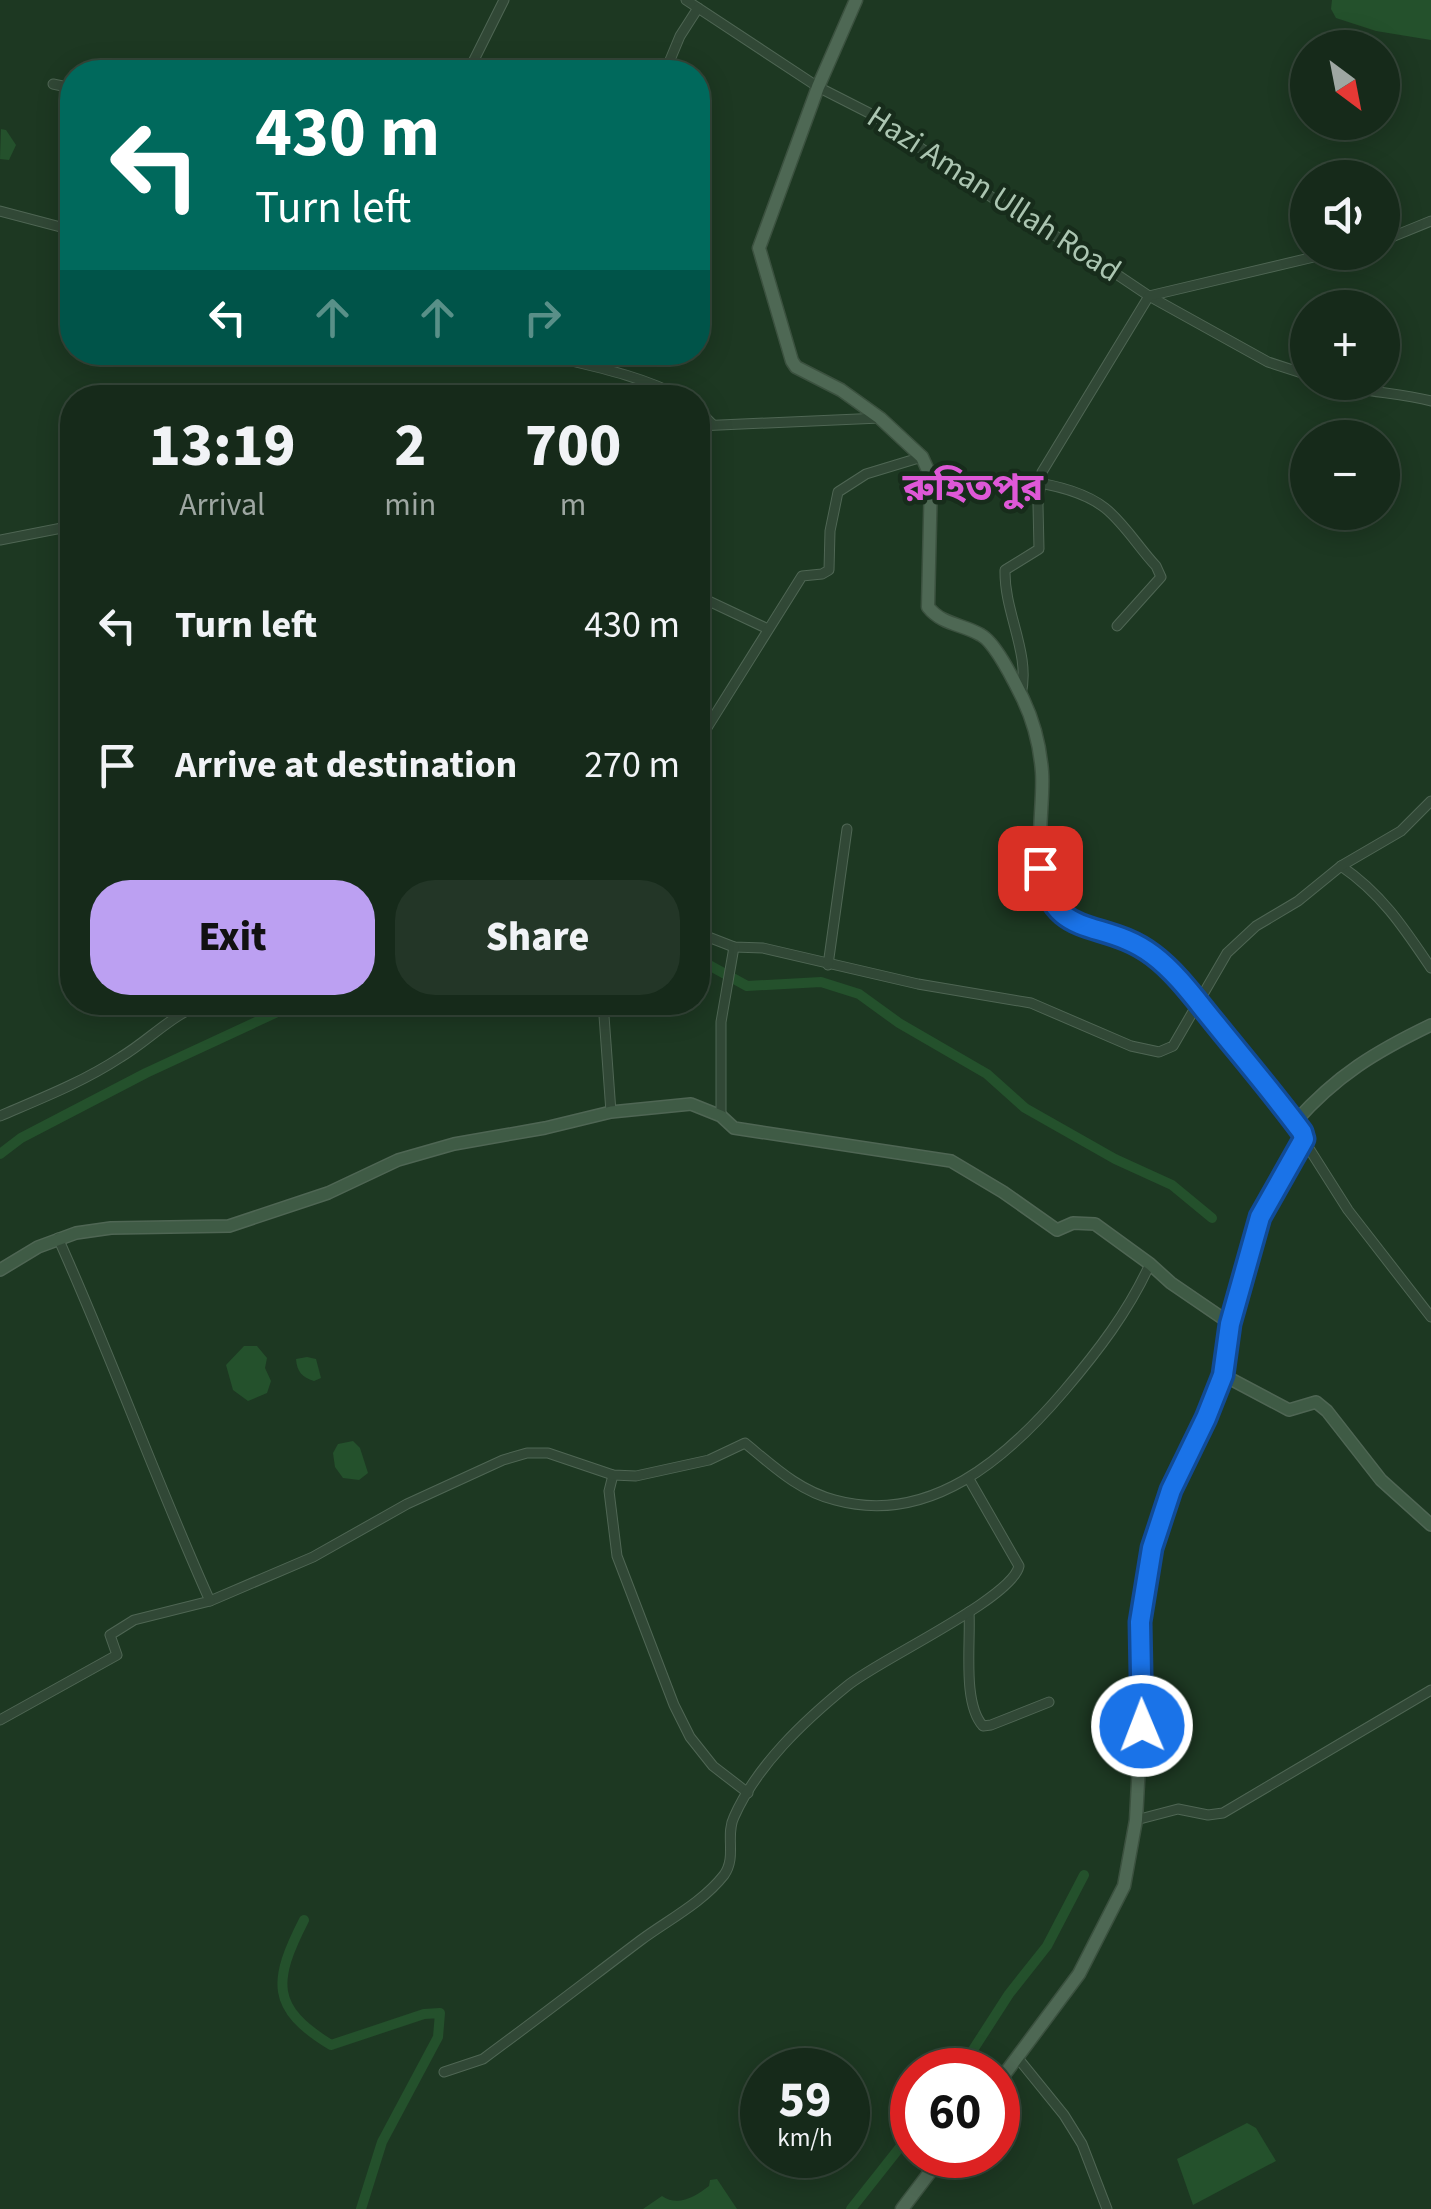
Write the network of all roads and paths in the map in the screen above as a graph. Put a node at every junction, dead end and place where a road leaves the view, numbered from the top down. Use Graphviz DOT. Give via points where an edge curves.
graph roads {
  1 [pos="504,0"];
  2 [pos="686,0"];
  3 [pos="856,0"];
  4 [pos="698,8"];
  5 [pos="474,60"];
  6 [pos="670,60"];
  7 [pos="53,84"];
  8 [pos="60,85"];
  9 [pos="818,87"];
  10 [pos="0,211"];
  11 [pos="1431,221"];
  12 [pos="60,227"];
  13 [pos="1400,233"];
  14 [pos="1290,261"];
  15 [pos="1148,296"];
  16 [pos="593,365"];
  17 [pos="1290,369"];
  18 [pos="659,385"];
  19 [pos="1400,395"];
  20 [pos="1431,401"];
  21 [pos="880,418"];
  22 [pos="712,424"];
  23 [pos="922,457"];
  24 [pos="930,477"];
  25 [pos="1040,485"];
  26 [pos="60,528"];
  27 [pos="0,540"];
  28 [pos="710,602"];
  29 [pos="1117,626"];
  30 [pos="768,629"];
  31 [pos="1021,695"];
  32 [pos="710,723"];
  33 [pos="1431,801"];
  34 [pos="847,830"];
  35 [pos="1341,866"];
  36 [pos="710,938"];
  37 [pos="734,946"];
  38 [pos="828,965"];
  39 [pos="1431,968"];
  40 [pos="1199,1004"];
  41 [pos="179,1015"];
  42 [pos="604,1015"];
  43 [pos="1431,1025"];
  44 [pos="611,1112"];
  45 [pos="0,1116"];
  46 [pos="721,1116"];
  47 [pos="1295,1122"];
  48 [pos="1304,1139"];
  49 [pos="58,1238"];
  50 [pos="1150,1264"];
  51 [pos="0,1270"];
  52 [pos="1431,1317"];
  53 [pos="1230,1324"];
  54 [pos="1223,1375"];
  55 [pos="613,1475"];
  56 [pos="969,1479"];
  57 [pos="1431,1525"];
  58 [pos="210,1601"];
  59 [pos="969,1612"];
  60 [pos="1431,1690"];
  61 [pos="1049,1702"];
  62 [pos="0,1720"];
  63 [pos="748,1793"];
  64 [pos="1136,1820"];
  65 [pos="1020,2052"];
  66 [pos="1020,2060"];
  67 [pos="444,2072"];
  68 [pos="925,2178"];
  69 [pos="902,2209"];
  70 [pos="1107,2209"];
  1 -- 5 [label="street"];
  2 -- 4 [label="street, Hazi Aman Ullah Road"];
  3 -- 9 [label="main road"];
  4 -- 6 [label="street"];
  4 -- 9 [label="street, Hazi Aman Ullah Road"];
  7 -- 8 [label="street"];
  9 -- 15 [label="street, Hazi Aman Ullah Road" via="873,115"];
  9 -- 21 [label="main road" via="760,258 796,367"];
  10 -- 12 [label="street"];
  11 -- 13 [label="street"];
  14 -- 15 [label="street"];
  15 -- 17 [label="street, Hazi Aman Ullah Road"];
  15 -- 25 [label="street"];
  16 -- 18 [label="street"];
  19 -- 20 [label="street"];
  21 -- 22 [label="street"];
  21 -- 23 [label="main road"];
  23 -- 24 [label="main road"];
  23 -- 30 [label="street" via="842,487 830,531 829,570 802,576"];
  24 -- 25 [label="street"];
  24 -- 31 [label="main road" via="928,607 983,635"];
  25 -- 29 [label="street" via="1058,486 1108,510 1156,566 1161,577"];
  25 -- 31 [label="street" via="1039,549 1006,570 1025,668"];
  26 -- 27 [label="street"];
  28 -- 30 [label="street"];
  30 -- 32 [label="street"];
  31 -- 40 [label="main road" via="1042,773 1045,894 1066,918 1156,957"];
  33 -- 35 [label="street" via="1401,830"];
  34 -- 38 [label="street"];
  35 -- 39 [label="street" via="1388,904"];
  35 -- 40 [label="street" via="1227,953"];
  36 -- 37 [label="street"];
  37 -- 38 [label="street"];
  37 -- 46 [label="street" via="719,1068"];
  38 -- 40 [label="street" via="1031,1004 1159,1052 1173,1046"];
  40 -- 47 [label="main road"];
  41 -- 45 [label="street" via="94,1074"];
  42 -- 44 [label="street"];
  43 -- 47 [label="street" via="1346,1072"];
  44 -- 46 [label="street" via="691,1104"];
  44 -- 49 [label="street" via="398,1160 328,1193 229,1226 111,1228"];
  46 -- 50 [label="street" via="734,1128 950,1161 1057,1230 1095,1224"];
  47 -- 48 [label="main road"];
  48 -- 52 [label="street" via="1348,1210"];
  48 -- 53 [label="main road" via="1260,1217"];
  49 -- 51 [label="street"];
  49 -- 58 [label="street"];
  50 -- 53 [label="street"];
  50 -- 56 [label="street" via="1095,1355 1033,1428"];
  53 -- 54 [label="main road"];
  54 -- 57 [label="street" via="1289,1410 1316,1402 1397,1497"];
  54 -- 64 [label="main road" via="1152,1548 1142,1600"];
  55 -- 56 [label="street" via="686,1467 745,1443 807,1491 838,1501 917,1501"];
  55 -- 58 [label="street" via="548,1453 503,1460 313,1557"];
  55 -- 63 [label="street" via="617,1556 674,1706 713,1766"];
  56 -- 59 [label="street" via="1019,1566"];
  58 -- 62 [label="street" via="134,1620 110,1636 117,1655"];
  59 -- 61 [label="street" via="969,1670 983,1726"];
  59 -- 63 [label="street" via="850,1684 772,1758"];
  60 -- 64 [label="street" via="1223,1813 1178,1809"];
  63 -- 67 [label="street" via="733,1818 726,1873 706,1893 483,2059"];
  64 -- 65 [label="main road" via="1124,1886 1106,1926 1080,1974"];
  66 -- 70 [label="street" via="1082,2144"];
  68 -- 69 [label="main road"];
}
